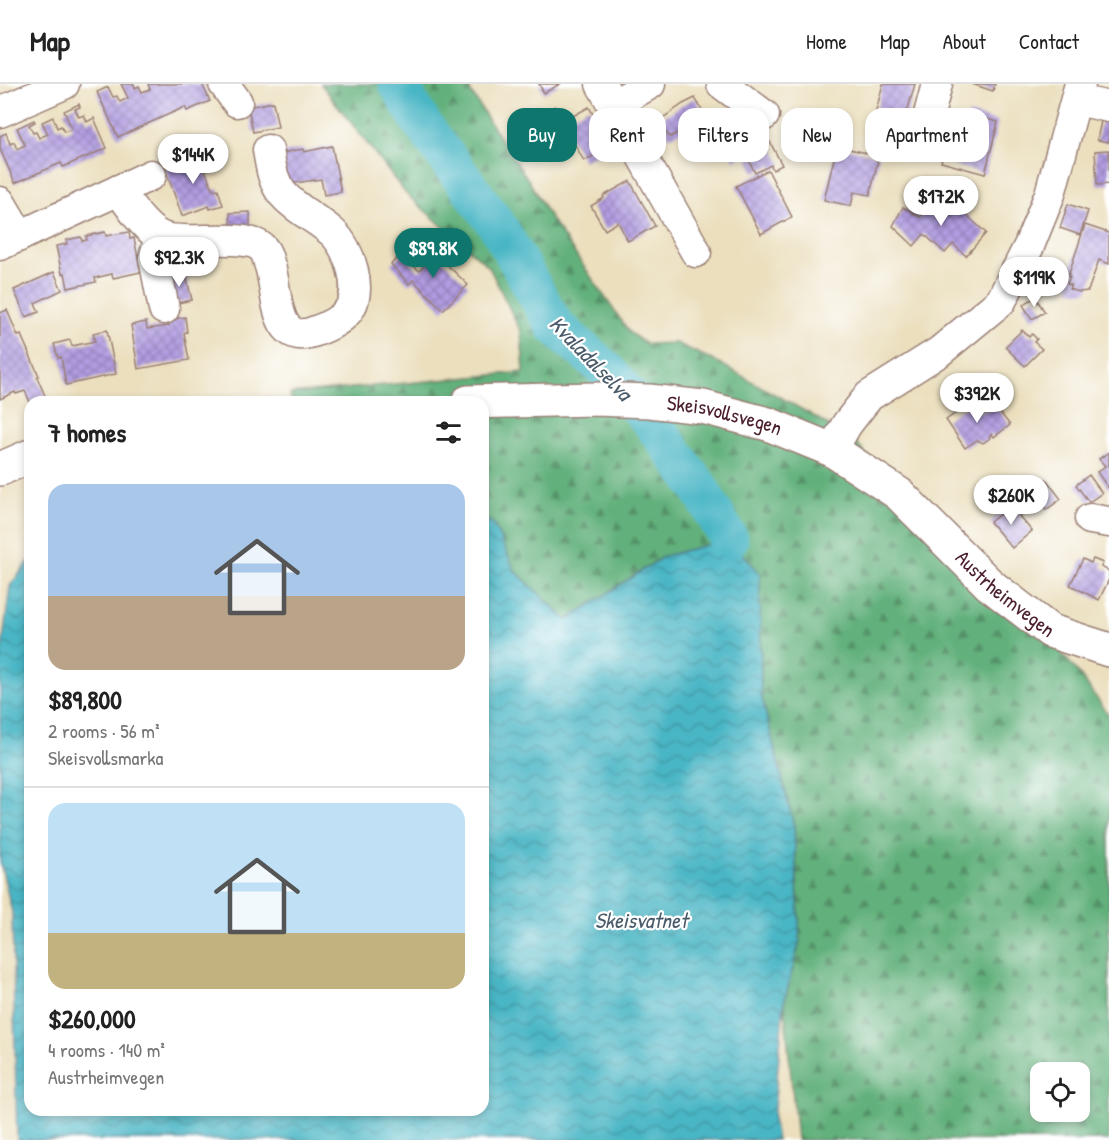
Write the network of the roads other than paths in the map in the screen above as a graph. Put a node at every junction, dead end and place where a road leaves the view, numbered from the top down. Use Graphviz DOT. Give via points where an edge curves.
graph roads {
  1 [pos="64,84"];
  2 [pos="650,84"];
  3 [pos="722,84"];
  4 [pos="937,84"];
  5 [pos="1079,92"];
  6 [pos="607,94"];
  7 [pos="1109,107"];
  8 [pos="755,108"];
  9 [pos="931,108"];
  10 [pos="0,112"];
  11 [pos="268,150"];
  12 [pos="152,175"];
  13 [pos="119,190"];
  14 [pos="0,202"];
  15 [pos="160,236"];
  16 [pos="10,241"];
  17 [pos="696,252"];
  18 [pos="164,309"];
  19 [pos="489,402"];
  20 [pos="832,450"];
  21 [pos="24,459"];
  22 [pos="0,469"];
  23 [pos="1109,650"];
  1 -- 10 [label="street"];
  2 -- 6 [label="street"];
  3 -- 8 [label="street"];
  4 -- 9 [label="street"];
  5 -- 7 [label="street"];
  5 -- 20 [label="street" via="1050,194 1001,302 939,352 869,396"];
  6 -- 17 [label="street"];
  11 -- 15 [label="street" via="273,180 283,194 334,234 348,256 355,294 354,304 345,315 309,334 296,333 286,327 278,310 264,250 252,243 231,240"];
  12 -- 13 [label="street"];
  13 -- 15 [label="street" via="143,223"];
  13 -- 16 [label="street"];
  14 -- 16 [label="street"];
  15 -- 18 [label="street" via="154,258"];
  19 -- 20 [label="main road, Skeisvollsvegen" via="595,399 703,407 768,423"];
  20 -- 23 [label="main road, Austrheimvegen" via="899,494 990,585 1050,630"];
  21 -- 22 [label="main road"];
}
